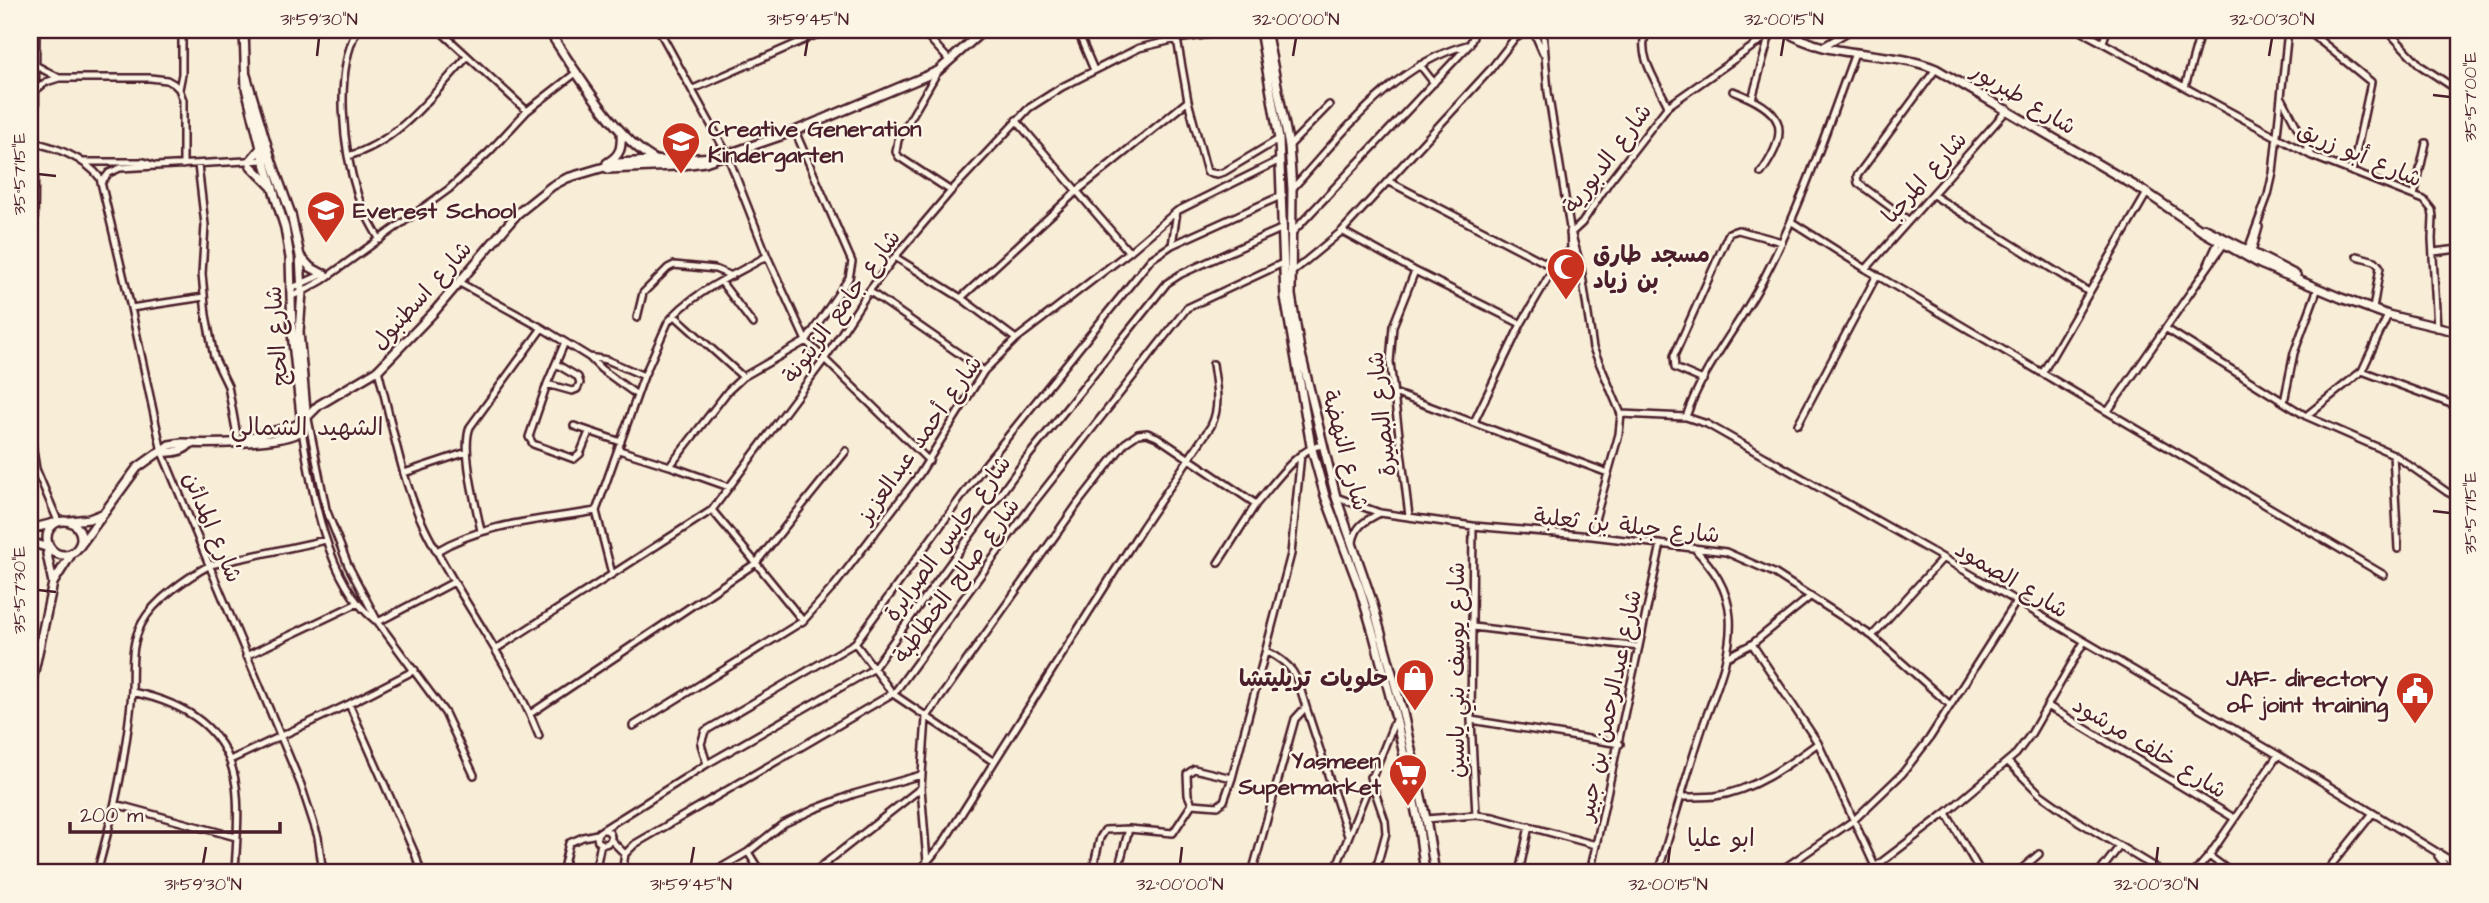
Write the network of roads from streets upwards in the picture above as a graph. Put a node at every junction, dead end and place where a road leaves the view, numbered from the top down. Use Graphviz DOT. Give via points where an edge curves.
graph roads {
  1 [pos="36,30"];
  2 [pos="182,30"];
  3 [pos="244,30"];
  4 [pos="357,30"];
  5 [pos="439,30"];
  6 [pos="548,30"];
  7 [pos="659,30"];
  8 [pos="827,30"];
  9 [pos="922,30"];
  10 [pos="984,30"];
  11 [pos="1077,30"];
  12 [pos="1237,30"];
  13 [pos="1260,30"];
  14 [pos="1266,30"];
  15 [pos="1472,30"];
  16 [pos="1521,30"];
  17 [pos="1531,30"];
  18 [pos="1543,30"];
  19 [pos="1647,30"];
  20 [pos="1776,30"];
  21 [pos="1784,30"];
  22 [pos="1851,30"];
  23 [pos="2079,30"];
  24 [pos="2107,30"];
  25 [pos="2201,30"];
  26 [pos="2288,30"];
  27 [pos="2307,30"];
  28 [pos="2387,30"];
  29 [pos="1770,34"];
  30 [pos="1177,38"];
  31 [pos="1514,40"];
  32 [pos="2102,42"];
  33 [pos="1469,44"];
  34 [pos="1824,46"];
  35 [pos="1855,52"];
  36 [pos="1545,56"];
  37 [pos="467,57"];
  38 [pos="949,60"];
  39 [pos="35,65"];
  40 [pos="1420,65"];
  41 [pos="1936,69"];
  42 [pos="1094,70"];
  43 [pos="938,71"];
  44 [pos="577,72"];
  45 [pos="246,75"];
  46 [pos="59,78"];
  47 [pos="1433,83"];
  48 [pos="2185,87"];
  49 [pos="179,89"];
  50 [pos="693,89"];
  51 [pos="35,91"];
  52 [pos="2459,91"];
  53 [pos="1733,92"];
  54 [pos="2280,95"];
  55 [pos="1752,99"];
  56 [pos="1188,101"];
  57 [pos="1329,104"];
  58 [pos="1668,106"];
  59 [pos="2008,109"];
  60 [pos="527,111"];
  61 [pos="1016,120"];
  62 [pos="620,130"];
  63 [pos="795,131"];
  64 [pos="2278,138"];
  65 [pos="1279,139"];
  66 [pos="33,143"];
  67 [pos="2426,143"];
  68 [pos="1289,146"];
  69 [pos="261,148"];
  70 [pos="727,154"];
  71 [pos="348,156"];
  72 [pos="2312,156"];
  73 [pos="715,157"];
  74 [pos="654,160"];
  75 [pos="1280,160"];
  76 [pos="636,161"];
  77 [pos="84,162"];
  78 [pos="268,162"];
  79 [pos="198,164"];
  80 [pos="250,164"];
  81 [pos="152,165"];
  82 [pos="183,165"];
  83 [pos="647,166"];
  84 [pos="591,171"];
  85 [pos="2352,172"];
  86 [pos="1761,173"];
  87 [pos="1388,181"];
  88 [pos="102,183"];
  89 [pos="1292,189"];
  90 [pos="274,190"];
  91 [pos="951,191"];
  92 [pos="1077,191"];
  93 [pos="2147,193"];
  94 [pos="1283,195"];
  95 [pos="1933,195"];
  96 [pos="2414,196"];
  97 [pos="1177,211"];
  98 [pos="1908,220"];
  99 [pos="1792,222"];
  100 [pos="1283,228"];
  101 [pos="1342,231"];
  102 [pos="1571,232"];
  103 [pos="1291,234"];
  104 [pos="380,240"];
  105 [pos="2223,240"];
  106 [pos="1782,242"];
  107 [pos="1172,245"];
  108 [pos="1574,248"];
  109 [pos="2459,249"];
  110 [pos="1129,252"];
  111 [pos="2432,252"];
  112 [pos="2248,254"];
  113 [pos="300,256"];
  114 [pos="767,256"];
  115 [pos="1576,256"];
  116 [pos="2357,256"];
  117 [pos="895,257"];
  118 [pos="1283,263"];
  119 [pos="1555,267"];
  120 [pos="1866,269"];
  121 [pos="1415,271"];
  122 [pos="327,273"];
  123 [pos="1290,274"];
  124 [pos="1877,275"];
  125 [pos="733,276"];
  126 [pos="460,283"];
  127 [pos="722,283"];
  128 [pos="302,284"];
  129 [pos="2314,286"];
  130 [pos="869,291"];
  131 [pos="292,292"];
  132 [pos="302,292"];
  133 [pos="2089,292"];
  134 [pos="204,297"];
  135 [pos="961,298"];
  136 [pos="131,308"];
  137 [pos="2373,309"];
  138 [pos="674,315"];
  139 [pos="2388,315"];
  140 [pos="637,318"];
  141 [pos="753,324"];
  142 [pos="1521,324"];
  143 [pos="542,328"];
  144 [pos="2165,328"];
  145 [pos="2437,328"];
  146 [pos="2459,332"];
  147 [pos="1016,339"];
  148 [pos="806,341"];
  149 [pos="565,342"];
  150 [pos="589,357"];
  151 [pos="824,360"];
  152 [pos="556,364"];
  153 [pos="1213,364"];
  154 [pos="378,370"];
  155 [pos="984,371"];
  156 [pos="2362,371"];
  157 [pos="2043,372"];
  158 [pos="644,376"];
  159 [pos="743,377"];
  160 [pos="1703,380"];
  161 [pos="547,384"];
  162 [pos="1394,393"];
  163 [pos="636,395"];
  164 [pos="2284,402"];
  165 [pos="2459,407"];
  166 [pos="2108,411"];
  167 [pos="1621,414"];
  168 [pos="1686,416"];
  169 [pos="2306,416"];
  170 [pos="1474,422"];
  171 [pos="304,423"];
  172 [pos="1798,424"];
  173 [pos="574,426"];
  174 [pos="589,432"];
  175 [pos="238,441"];
  176 [pos="621,442"];
  177 [pos="1322,444"];
  178 [pos="1311,446"];
  179 [pos="619,450"];
  180 [pos="846,451"];
  181 [pos="162,452"];
  182 [pos="467,452"];
  183 [pos="1301,454"];
  184 [pos="2393,454"];
  185 [pos="1189,460"];
  186 [pos="929,461"];
  187 [pos="670,466"];
  188 [pos="1608,472"];
  189 [pos="404,473"];
  190 [pos="729,487"];
  191 [pos="1336,497"];
  192 [pos="2459,498"];
  193 [pos="1256,504"];
  194 [pos="712,510"];
  195 [pos="596,511"];
  196 [pos="103,513"];
  197 [pos="1380,513"];
  198 [pos="1409,516"];
  199 [pos="67,521"];
  200 [pos="57,522"];
  201 [pos="1473,526"];
  202 [pos="30,529"];
  203 [pos="481,531"];
  204 [pos="1592,536"];
  205 [pos="326,540"];
  206 [pos="30,542"];
  207 [pos="1353,543"];
  208 [pos="1661,544"];
  209 [pos="79,547"];
  210 [pos="49,548"];
  211 [pos="1694,548"];
  212 [pos="2398,549"];
  213 [pos="437,551"];
  214 [pos="72,553"];
  215 [pos="1943,558"];
  216 [pos="756,563"];
  217 [pos="1217,563"];
  218 [pos="210,565"];
  219 [pos="612,574"];
  220 [pos="2385,575"];
  221 [pos="454,582"];
  222 [pos="53,583"];
  223 [pos="1811,596"];
  224 [pos="2016,602"];
  225 [pos="358,603"];
  226 [pos="803,621"];
  227 [pos="378,622"];
  228 [pos="1473,627"];
  229 [pos="1872,636"];
  230 [pos="2084,642"];
  231 [pos="855,643"];
  232 [pos="1752,645"];
  233 [pos="1639,647"];
  234 [pos="496,649"];
  235 [pos="1266,651"];
  236 [pos="246,656"];
  237 [pos="1727,657"];
  238 [pos="873,669"];
  239 [pos="415,670"];
  240 [pos="30,690"];
  241 [pos="132,692"];
  242 [pos="893,694"];
  243 [pos="349,704"];
  244 [pos="1950,704"];
  245 [pos="1306,706"];
  246 [pos="2048,706"];
  247 [pos="530,714"];
  248 [pos="926,718"];
  249 [pos="1396,718"];
  250 [pos="1471,720"];
  251 [pos="633,726"];
  252 [pos="538,736"];
  253 [pos="280,737"];
  254 [pos="1818,743"];
  255 [pos="1620,744"];
  256 [pos="2278,755"];
  257 [pos="230,760"];
  258 [pos="994,762"];
  259 [pos="2008,762"];
  260 [pos="707,764"];
  261 [pos="474,775"];
  262 [pos="921,775"];
  263 [pos="1370,777"];
  264 [pos="1232,778"];
  265 [pos="921,788"];
  266 [pos="1681,797"];
  267 [pos="115,804"];
  268 [pos="1192,804"];
  269 [pos="1946,813"];
  270 [pos="2373,813"];
  271 [pos="1476,814"];
  272 [pos="2234,818"];
  273 [pos="1426,819"];
  274 [pos="1854,820"];
  275 [pos="1530,826"];
  276 [pos="1129,829"];
  277 [pos="600,832"];
  278 [pos="1348,836"];
  279 [pos="236,837"];
  280 [pos="611,840"];
  281 [pos="601,843"];
  282 [pos="1596,845"];
  283 [pos="2119,847"];
  284 [pos="748,852"];
  285 [pos="2437,853"];
  286 [pos="625,854"];
  287 [pos="2039,854"];
  288 [pos="2209,856"];
  289 [pos="927,862"];
  290 [pos="2459,865"];
  291 [pos="1876,870"];
  292 [pos="97,873"];
  293 [pos="235,873"];
  294 [pos="323,873"];
  295 [pos="421,873"];
  296 [pos="562,873"];
  297 [pos="594,873"];
  298 [pos="622,873"];
  299 [pos="712,873"];
  300 [pos="761,873"];
  301 [pos="813,873"];
  302 [pos="915,873"];
  303 [pos="1092,873"];
  304 [pos="1116,873"];
  305 [pos="1252,873"];
  306 [pos="1334,873"];
  307 [pos="1374,873"];
  308 [pos="1425,873"];
  309 [pos="1435,873"];
  310 [pos="1519,873"];
  311 [pos="1590,873"];
  312 [pos="1658,873"];
  313 [pos="1777,873"];
  314 [pos="1981,873"];
  315 [pos="2017,873"];
  316 [pos="2099,873"];
  317 [pos="2164,873"];
  318 [pos="2194,873"];
  319 [pos="2232,873"];
  320 [pos="2325,873"];
  321 [pos="2452,873"];
  1 -- 39 [label="street"];
  2 -- 49 [label="street"];
  3 -- 45 [label="street, شارع الحج"];
  4 -- 71 [label="street" via="344,76"];
  5 -- 37 [label="street"];
  6 -- 44 [label="street"];
  7 -- 50 [label="street"];
  8 -- 50 [label="street"];
  9 -- 38 [label="street"];
  10 -- 38 [label="street, شارع اسطنبول"];
  11 -- 42 [label="street"];
  12 -- 30 [label="street, شارع جامع الزيتونة"];
  13 -- 65 [label="street, شارع النهضة"];
  14 -- 68 [label="street, شارع النهضة"];
  15 -- 33 [label="street"];
  16 -- 31 [label="street"];
  17 -- 31 [label="street"];
  17 -- 36 [label="street"];
  18 -- 36 [label="street"];
  19 -- 58 [label="street" via="1643,51"];
  20 -- 29 [label="street, شارع الدبورية"];
  21 -- 34 [label="street, شارع طبربور"];
  22 -- 34 [label="street"];
  23 -- 32 [label="street, شارع أبو زريق"];
  24 -- 32 [label="street"];
  25 -- 48 [label="street"];
  26 -- 54 [label="street"];
  27 -- 85 [label="street" via="2371,82"];
  28 -- 52 [label="street" via="2421,66"];
  29 -- 55 [label="street"];
  29 -- 58 [label="street, شارع الدبورية"];
  30 -- 42 [label="street, شارع جامع الزيتونة" via="1139,48"];
  30 -- 56 [label="street"];
  31 -- 87 [label="street"];
  32 -- 48 [label="street, شارع أبو زريق"];
  33 -- 40 [label="street"];
  33 -- 47 [label="street"];
  34 -- 35 [label="street, شارع طبربور"];
  35 -- 41 [label="street, شارع طبربور"];
  35 -- 99 [label="street"];
  36 -- 102 [label="street"];
  37 -- 60 [label="street"];
  37 -- 71 [label="street" via="405,125 371,148"];
  38 -- 43 [label="street, شارع اسطنبول"];
  39 -- 46 [label="street"];
  39 -- 51 [label="street"];
  40 -- 47 [label="street"];
  40 -- 89 [label="street" via="1388,87"];
  41 -- 59 [label="street, شارع طبربور"];
  41 -- 98 [label="street" via="1857,176 1858,183"];
  42 -- 61 [label="street, شارع جامع الزيتونة"];
  43 -- 63 [label="street, شارع اسطنبول"];
  43 -- 91 [label="street" via="898,140 896,152"];
  44 -- 60 [label="street"];
  44 -- 62 [label="street"];
  45 -- 69 [label="street, شارع الحج"];
  45 -- 78 [label="street, شارع الحج"];
  46 -- 49 [label="street" via="160,79"];
  46 -- 51 [label="street"];
  47 -- 103 [label="street"];
  48 -- 64 [label="street, شارع أبو زريق"];
  49 -- 82 [label="street"];
  50 -- 70 [label="street"];
  51 -- 66 [label="street"];
  53 -- 55 [label="street"];
  54 -- 64 [label="street"];
  54 -- 72 [label="street"];
  55 -- 86 [label="street" via="1778,121 1775,149"];
  56 -- 65 [label="street" via="1208,172 1224,172"];
  56 -- 92 [label="street"];
  57 -- 68 [label="street"];
  58 -- 102 [label="street, شارع الدبورية"];
  59 -- 93 [label="street, شارع طبربور"];
  59 -- 95 [label="street, شارع المرحبا"];
  60 -- 104 [label="street" via="449,189"];
  61 -- 91 [label="street, شارع جامع الزيتونة"];
  61 -- 92 [label="street"];
  62 -- 74 [label="street"];
  62 -- 76 [label="street"];
  62 -- 84 [label="street" via="622,146 616,158"];
  63 -- 70 [label="street, شارع اسطنبول"];
  63 -- 148 [label="street" via="852,262 849,278"];
  64 -- 72 [label="street, شارع أبو زريق"];
  64 -- 112 [label="street" via="2273,173"];
  65 -- 75 [label="street, شارع النهضة"];
  66 -- 77 [label="street"];
  66 -- 200 [label="street" via="32,443 40,481"];
  67 -- 96 [label="street"];
  68 -- 89 [label="street, شارع النهضة"];
  69 -- 78 [label="street, شارع الحج"];
  69 -- 80 [label="street"];
  70 -- 73 [label="street, شارع اسطنبول"];
  70 -- 114 [label="street"];
  71 -- 104 [label="street" via="359,198"];
  72 -- 85 [label="street, شارع أبو زريق"];
  73 -- 74 [label="street, شارع اسطنبول"];
  73 -- 83 [label="street, شارع اسطنبول" via="689,164"];
  74 -- 76 [label="street, شارع اسطنبول"];
  75 -- 94 [label="street, شارع النهضة"];
  75 -- 97 [label="street, شارع أحمد عبدالعزيز"];
  76 -- 83 [label="street"];
  76 -- 84 [label="street, شارع اسطنبول"];
  77 -- 81 [label="street"];
  77 -- 88 [label="street"];
  78 -- 80 [label="street"];
  78 -- 90 [label="street, شارع الحج"];
  78 -- 113 [label="street, شارع الحج" via="291,214"];
  79 -- 80 [label="street"];
  79 -- 82 [label="street"];
  79 -- 134 [label="street" via="205,225"];
  80 -- 90 [label="street"];
  81 -- 82 [label="street"];
  81 -- 88 [label="street" via="116,169"];
  83 -- 84 [label="street, شارع اسطنبول"];
  84 -- 126 [label="street, شارع اسطنبول" via="559,181 527,204"];
  85 -- 96 [label="street, شارع أبو زريق"];
  87 -- 101 [label="street"];
  87 -- 119 [label="street"];
  88 -- 136 [label="street, شارع المدائن"];
  89 -- 103 [label="street, شارع النهضة"];
  90 -- 131 [label="street, شارع الحج" via="288,243"];
  91 -- 117 [label="street, شارع جامع الزيتونة"];
  92 -- 110 [label="street"];
  92 -- 135 [label="street"];
  93 -- 105 [label="street, شارع طبربور"];
  93 -- 133 [label="street"];
  94 -- 100 [label="street, شارع النهضة"];
  94 -- 107 [label="street"];
  95 -- 98 [label="street, شارع المرحبا"];
  95 -- 133 [label="street"];
  96 -- 111 [label="street, شارع أبو زريق" via="2432,210"];
  97 -- 107 [label="street"];
  97 -- 110 [label="street, شارع أحمد عبدالعزيز"];
  98 -- 120 [label="street, شارع المرحبا"];
  99 -- 106 [label="street"];
  99 -- 120 [label="street"];
  100 -- 118 [label="street, شارع النهضة"];
  100 -- 238 [label="street, شارع حابس الصرايرة" via="1167,283 1026,459"];
  101 -- 121 [label="street"];
  101 -- 123 [label="street"];
  102 -- 108 [label="street"];
  103 -- 123 [label="street, شارع النهضة"];
  104 -- 122 [label="street"];
  105 -- 112 [label="street, شارع طبربور"];
  105 -- 144 [label="street"];
  106 -- 160 [label="street"];
  106 -- 160 [label="street" via="1738,230 1728,233 1674,356 1675,368"];
  107 -- 231 [label="street" via="1151,260 993,455"];
  108 -- 115 [label="street"];
  108 -- 119 [label="street, شارع الدبورية" via="1562,255"];
  109 -- 111 [label="street"];
  110 -- 147 [label="street, شارع أحمد عبدالعزيز"];
  111 -- 145 [label="street, شارع أبو زريق"];
  112 -- 129 [label="street, شارع طبربور"];
  113 -- 122 [label="street" via="310,267"];
  113 -- 128 [label="street, شارع الحج"];
  114 -- 125 [label="street"];
  114 -- 148 [label="street"];
  115 -- 119 [label="street"];
  115 -- 167 [label="street" via="1593,348"];
  116 -- 137 [label="street" via="2381,267"];
  117 -- 130 [label="street, شارع جامع الزيتونة"];
  117 -- 135 [label="street"];
  118 -- 178 [label="street, شارع النهضة" via="1286,308"];
  118 -- 242 [label="street, شارع صالح الخطاطبة" via="1187,308 1032,505"];
  119 -- 142 [label="street, شارع الدبورية"];
  120 -- 124 [label="street"];
  121 -- 142 [label="street"];
  121 -- 162 [label="street, شارع البصيرة" via="1391,339"];
  122 -- 128 [label="street"];
  122 -- 132 [label="street"];
  123 -- 177 [label="street, شارع النهضة"];
  124 -- 157 [label="street"];
  124 -- 172 [label="street"];
  125 -- 127 [label="street"];
  125 -- 140 [label="street" via="715,269 674,265 643,293"];
  126 -- 143 [label="street"];
  126 -- 154 [label="street, شارع اسطنبول"];
  127 -- 138 [label="street"];
  127 -- 141 [label="street"];
  128 -- 131 [label="street"];
  128 -- 132 [label="street, شارع الحج"];
  129 -- 137 [label="street, شارع طبربور"];
  129 -- 164 [label="street"];
  130 -- 151 [label="street, شارع جامع الزيتونة"];
  130 -- 155 [label="street"];
  131 -- 132 [label="street"];
  131 -- 171 [label="street, شارع الحج" via="292,333"];
  132 -- 171 [label="street, شارع الحج" via="299,332"];
  133 -- 157 [label="street"];
  134 -- 136 [label="street"];
  134 -- 175 [label="street" via="212,351 228,386"];
  135 -- 147 [label="street"];
  136 -- 181 [label="street, شارع المدائن"];
  137 -- 139 [label="street, شارع طبربور"];
  138 -- 158 [label="street"];
  138 -- 159 [label="street"];
  139 -- 145 [label="street, شارع طبربور"];
  139 -- 156 [label="street"];
  142 -- 170 [label="street, شارع الدبورية"];
  143 -- 149 [label="street"];
  143 -- 182 [label="street" via="470,427"];
  144 -- 164 [label="street"];
  144 -- 166 [label="street"];
  145 -- 146 [label="street, شارع طبربور"];
  147 -- 155 [label="street, شارع أحمد عبدالعزيز"];
  148 -- 151 [label="street"];
  148 -- 159 [label="street"];
  149 -- 150 [label="street"];
  149 -- 152 [label="street"];
  150 -- 158 [label="street"];
  150 -- 163 [label="street"];
  151 -- 186 [label="street"];
  151 -- 190 [label="street, شارع جامع الزيتونة"];
  152 -- 161 [label="street"];
  152 -- 161 [label="street" via="578,377 578,389"];
  153 -- 185 [label="street" via="1217,414"];
  154 -- 171 [label="street, شارع اسطنبول" via="324,401"];
  154 -- 189 [label="street"];
  155 -- 186 [label="street, شارع أحمد عبدالعزيز"];
  156 -- 165 [label="street"];
  156 -- 169 [label="street"];
  157 -- 166 [label="street"];
  158 -- 163 [label="street"];
  159 -- 187 [label="street"];
  160 -- 168 [label="street"];
  161 -- 174 [label="street" via="530,441 574,459"];
  162 -- 170 [label="street"];
  162 -- 198 [label="street, شارع البصيرة"];
  163 -- 176 [label="street"];
  164 -- 169 [label="street"];
  166 -- 220 [label="street"];
  167 -- 168 [label="street, شارع الصمود"];
  167 -- 188 [label="street"];
  168 -- 215 [label="street, شارع الصمود"];
  169 -- 184 [label="street"];
  170 -- 188 [label="street"];
  171 -- 175 [label="street, شارع اسطنبول" via="260,442"];
  171 -- 205 [label="street, شارع الحج" via="309,471"];
  171 -- 227 [label="street, شارع الحج" via="332,527"];
  173 -- 174 [label="street"];
  174 -- 176 [label="street"];
  175 -- 181 [label="street, شارع اسطنبول" via="172,444"];
  176 -- 179 [label="street"];
  177 -- 178 [label="street"];
  177 -- 191 [label="street, شارع النهضة"];
  178 -- 183 [label="street"];
  178 -- 249 [label="street, شارع النهضة" via="1366,605"];
  179 -- 187 [label="street"];
  179 -- 195 [label="street"];
  180 -- 216 [label="street"];
  181 -- 196 [label="street, شارع اسطنبول" via="137,467"];
  181 -- 218 [label="street, شارع المدائن"];
  182 -- 189 [label="street"];
  182 -- 203 [label="street"];
  183 -- 193 [label="street"];
  183 -- 235 [label="street" via="1291,554"];
  184 -- 192 [label="street"];
  184 -- 212 [label="street"];
  185 -- 193 [label="street"];
  185 -- 248 [label="street" via="1147,433 1125,443"];
  185 -- 258 [label="street"];
  186 -- 226 [label="street, شارع أحمد عبدالعزيز"];
  187 -- 190 [label="street"];
  188 -- 204 [label="street"];
  189 -- 213 [label="street"];
  190 -- 194 [label="street, شارع جامع الزيتونة"];
  191 -- 197 [label="street, شارع جبلة بن ثعلبة"];
  191 -- 207 [label="street, شارع النهضة"];
  193 -- 217 [label="street"];
  194 -- 216 [label="street"];
  194 -- 219 [label="street, شارع جامع الزيتونة"];
  195 -- 203 [label="street"];
  195 -- 219 [label="street"];
  196 -- 199 [label="street"];
  196 -- 209 [label="street, شارع اسطنبول"];
  197 -- 198 [label="street, شارع جبلة بن ثعلبة"];
  197 -- 207 [label="street" via="1355,530"];
  198 -- 201 [label="street, شارع جبلة بن ثعلبة"];
  199 -- 200 [label="street"];
  199 -- 209 [label="street" via="80,533"];
  200 -- 202 [label="street"];
  200 -- 210 [label="street" via="47,534"];
  201 -- 204 [label="street, شارع جبلة بن ثعلبة"];
  201 -- 228 [label="street, شارع يوسف بني ياسين"];
  203 -- 213 [label="street"];
  204 -- 208 [label="street, شارع جبلة بن ثعلبة"];
  205 -- 218 [label="street"];
  205 -- 225 [label="street, شارع الحج"];
  206 -- 210 [label="street"];
  207 -- 273 [label="street, شارع النهضة" via="1403,713"];
  208 -- 211 [label="street, شارع جبلة بن ثعلبة"];
  208 -- 233 [label="street, شارع عبدالرحمن بن جبير"];
  209 -- 214 [label="street"];
  210 -- 214 [label="street" via="62,556"];
  210 -- 222 [label="street"];
  211 -- 223 [label="street, شارع جبلة بن ثعلبة" via="1743,558"];
  211 -- 237 [label="street" via="1715,573 1727,599"];
  213 -- 221 [label="street"];
  214 -- 222 [label="street"];
  215 -- 224 [label="street, شارع الصمود"];
  215 -- 229 [label="street"];
  216 -- 226 [label="street"];
  216 -- 247 [label="street"];
  218 -- 236 [label="street, شارع المدائن"];
  218 -- 241 [label="street" via="181,584 142,622 132,652"];
  219 -- 234 [label="street, شارع جامع الزيتونة"];
  221 -- 227 [label="street"];
  221 -- 234 [label="street"];
  222 -- 240 [label="street"];
  223 -- 229 [label="street, شارع جبلة بن ثعلبة"];
  223 -- 232 [label="street"];
  224 -- 230 [label="street, شارع الصمود"];
  224 -- 244 [label="street"];
  225 -- 227 [label="street, شارع الحج"];
  225 -- 236 [label="street"];
  226 -- 251 [label="street, شارع أحمد عبدالعزيز"];
  227 -- 239 [label="street, شارع الحج"];
  228 -- 233 [label="street"];
  228 -- 250 [label="street, شارع يوسف بني ياسين"];
  229 -- 244 [label="street, شارع جبلة بن ثعلبة"];
  230 -- 246 [label="street"];
  230 -- 256 [label="street, شارع الصمود"];
  231 -- 238 [label="street"];
  231 -- 260 [label="street" via="705,731 701,744"];
  232 -- 237 [label="street"];
  232 -- 254 [label="street"];
  233 -- 255 [label="street, شارع عبدالرحمن بن جبير"];
  234 -- 247 [label="street"];
  235 -- 245 [label="street" via="1290,665"];
  235 -- 264 [label="street"];
  236 -- 253 [label="street, شارع المدائن"];
  237 -- 266 [label="street"];
  238 -- 242 [label="street"];
  238 -- 260 [label="street, شارع حابس الصرايرة"];
  239 -- 243 [label="street"];
  239 -- 261 [label="street, شارع الحج" via="446,713"];
  241 -- 257 [label="street" via="194,715"];
  241 -- 267 [label="street"];
  242 -- 248 [label="street"];
  242 -- 286 [label="street, شارع صالح الخطاطبة" via="688,811"];
  243 -- 253 [label="street"];
  243 -- 295 [label="street"];
  244 -- 274 [label="street" via="1902,774"];
  245 -- 278 [label="street"];
  245 -- 305 [label="street" via="1295,719"];
  246 -- 259 [label="street"];
  246 -- 272 [label="street, شارع خلف مرشود"];
  247 -- 252 [label="street"];
  248 -- 258 [label="street"];
  248 -- 262 [label="street"];
  249 -- 263 [label="street"];
  249 -- 308 [label="street, شارع النهضة"];
  250 -- 255 [label="street"];
  250 -- 271 [label="street, شارع يوسف بني ياسين"];
  253 -- 257 [label="street"];
  253 -- 294 [label="street, شارع المدائن" via="310,811"];
  254 -- 266 [label="street" via="1753,784 1716,796"];
  254 -- 274 [label="street"];
  255 -- 282 [label="street, شارع عبدالرحمن بن جبير"];
  256 -- 270 [label="street, شارع الصمود"];
  256 -- 272 [label="street"];
  257 -- 279 [label="street" via="236,788"];
  258 -- 289 [label="street"];
  259 -- 269 [label="street"];
  259 -- 283 [label="street" via="2040,794"];
  260 -- 277 [label="street, شارع حابس الصرايرة"];
  262 -- 265 [label="street"];
  262 -- 284 [label="street" via="815,809 783,824"];
  263 -- 278 [label="street"];
  263 -- 307 [label="street" via="1386,833"];
  264 -- 268 [label="street" via="1221,804"];
  264 -- 268 [label="street" via="1191,771 1187,790"];
  265 -- 289 [label="street"];
  265 -- 301 [label="street"];
  266 -- 312 [label="street"];
  267 -- 279 [label="street"];
  267 -- 292 [label="street"];
  268 -- 276 [label="street" via="1174,833"];
  269 -- 291 [label="street"];
  269 -- 314 [label="street"];
  270 -- 285 [label="street, شارع الصمود"];
  270 -- 320 [label="street"];
  271 -- 273 [label="street"];
  271 -- 275 [label="street"];
  272 -- 288 [label="street"];
  273 -- 309 [label="street, شارع النهضة"];
  274 -- 291 [label="street"];
  274 -- 313 [label="street"];
  275 -- 282 [label="street"];
  275 -- 310 [label="street"];
  276 -- 303 [label="street" via="1102,832"];
  276 -- 304 [label="street"];
  277 -- 280 [label="street" via="609,832"];
  277 -- 281 [label="street" via="597,839"];
  277 -- 296 [label="street, شارع حابس الصرايرة" via="569,843"];
  278 -- 306 [label="street"];
  279 -- 293 [label="street"];
  280 -- 281 [label="street"];
  280 -- 286 [label="street"];
  281 -- 297 [label="street"];
  282 -- 311 [label="street, شارع عبدالرحمن بن جبير"];
  283 -- 316 [label="street"];
  283 -- 317 [label="street"];
  284 -- 299 [label="street"];
  284 -- 300 [label="street"];
  285 -- 290 [label="street, شارع الصمود"];
  285 -- 321 [label="street"];
  286 -- 298 [label="street"];
  287 -- 315 [label="street"];
  288 -- 318 [label="street"];
  288 -- 319 [label="street"];
  289 -- 302 [label="street"];
  290 -- 321 [label="street"];
}
